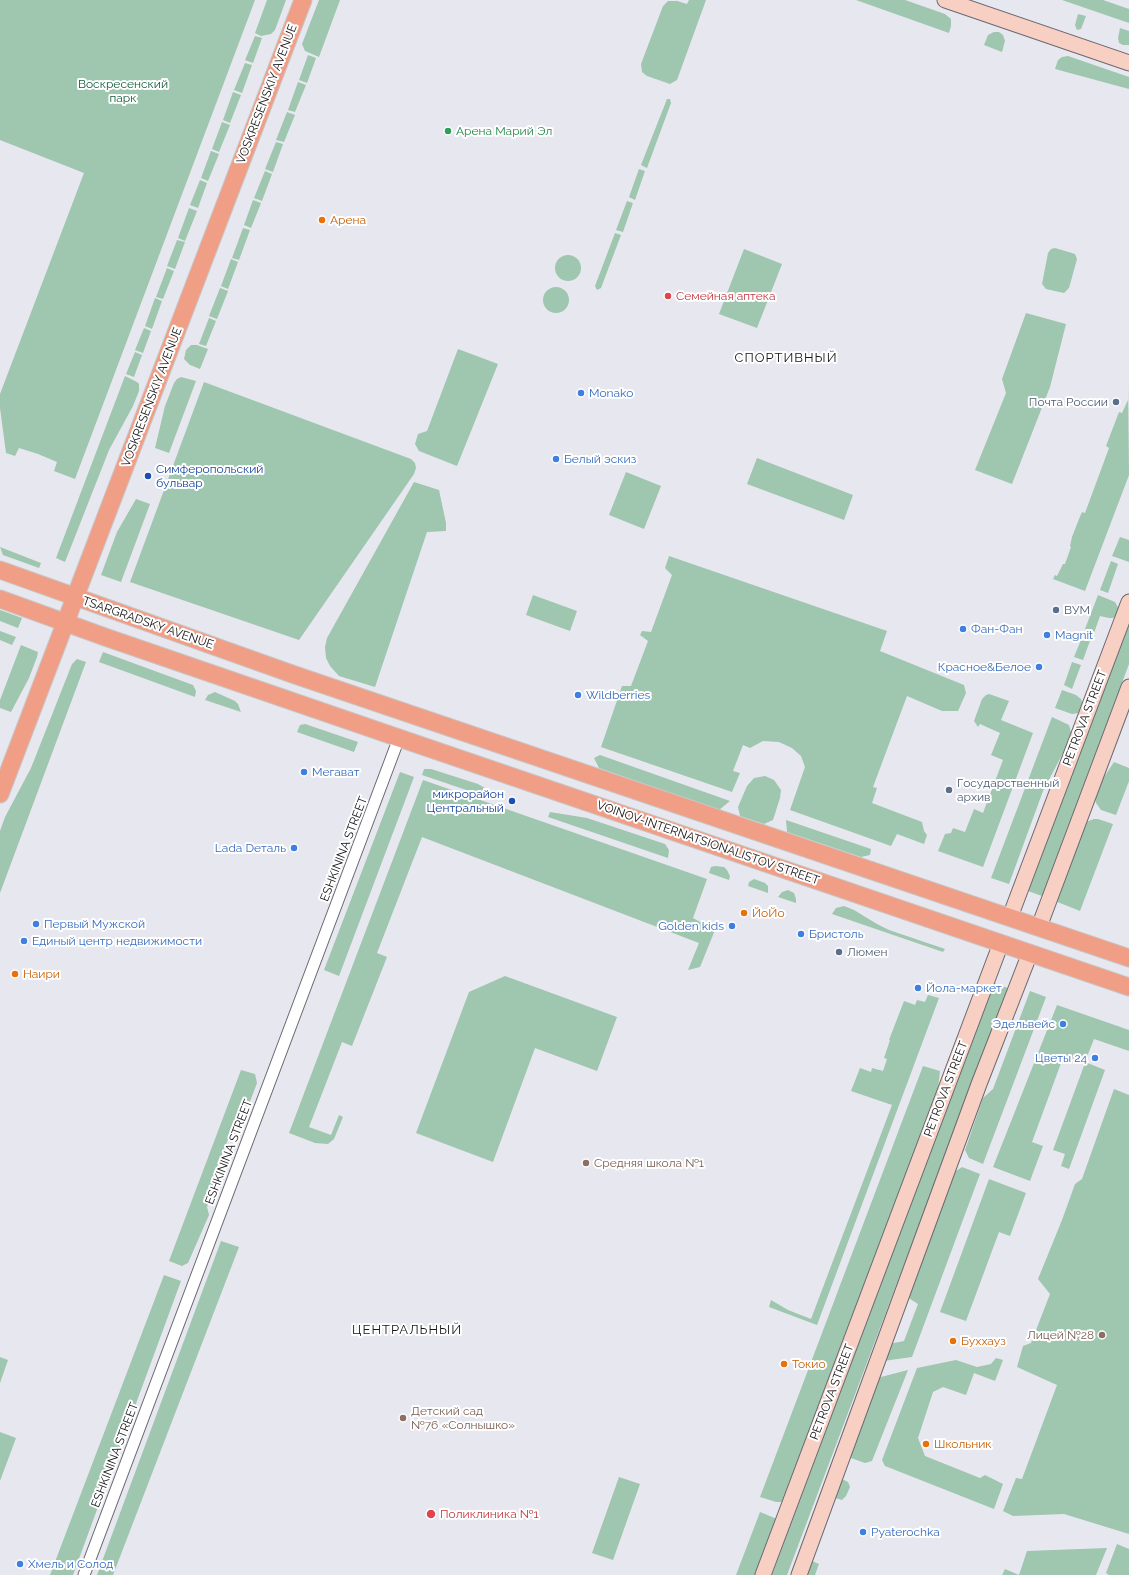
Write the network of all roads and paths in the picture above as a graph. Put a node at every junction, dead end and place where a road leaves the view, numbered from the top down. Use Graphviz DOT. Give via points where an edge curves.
graph roads {
  1 [pos="303,0"];
  2 [pos="945,0"];
  3 [pos="1129,63"];
  4 [pos="0,570"];
  5 [pos="75,598"];
  6 [pos="0,599"];
  7 [pos="1129,602"];
  8 [pos="66,623"];
  9 [pos="1129,687"];
  10 [pos="399,738"];
  11 [pos="0,794"];
  12 [pos="1010,917"];
  13 [pos="1039,927"];
  14 [pos="1000,943"];
  15 [pos="1030,953"];
  16 [pos="1129,958"];
  17 [pos="1129,987"];
  18 [pos="84,1575"];
  19 [pos="763,1575"];
  20 [pos="799,1575"];
  1 -- 5 [label="main road, VOSKRESENSKIY AVENUE"];
  2 -- 3 [label="main road"];
  4 -- 5 [label="main road, TSARGRADSKY AVENUE"];
  5 -- 8 [label="main road, VOSKRESENSKIY AVENUE"];
  5 -- 12 [label="main road, TSARGRADSKY AVENUE"];
  6 -- 8 [label="main road"];
  7 -- 12 [label="main road, PETROVA STREET"];
  8 -- 10 [label="main road, VOINOV-INTERNATSIONALISTOV STREET"];
  8 -- 11 [label="main road, VOSKRESENSKIY AVENUE"];
  9 -- 13 [label="main road"];
  10 -- 14 [label="main road, VOINOV-INTERNATSIONALISTOV STREET"];
  10 -- 18 [label="street, ESHKININA STREET"];
  12 -- 13 [label="main road"];
  12 -- 14 [label="main road, PETROVA STREET"];
  13 -- 15 [label="main road"];
  13 -- 16 [label="main road"];
  14 -- 15 [label="main road, VOINOV-INTERNATSIONALISTOV STREET"];
  14 -- 19 [label="main road, PETROVA STREET"];
  15 -- 17 [label="main road, VOINOV-INTERNATSIONALISTOV STREET"];
  15 -- 20 [label="main road" via="979,1084"];
}
